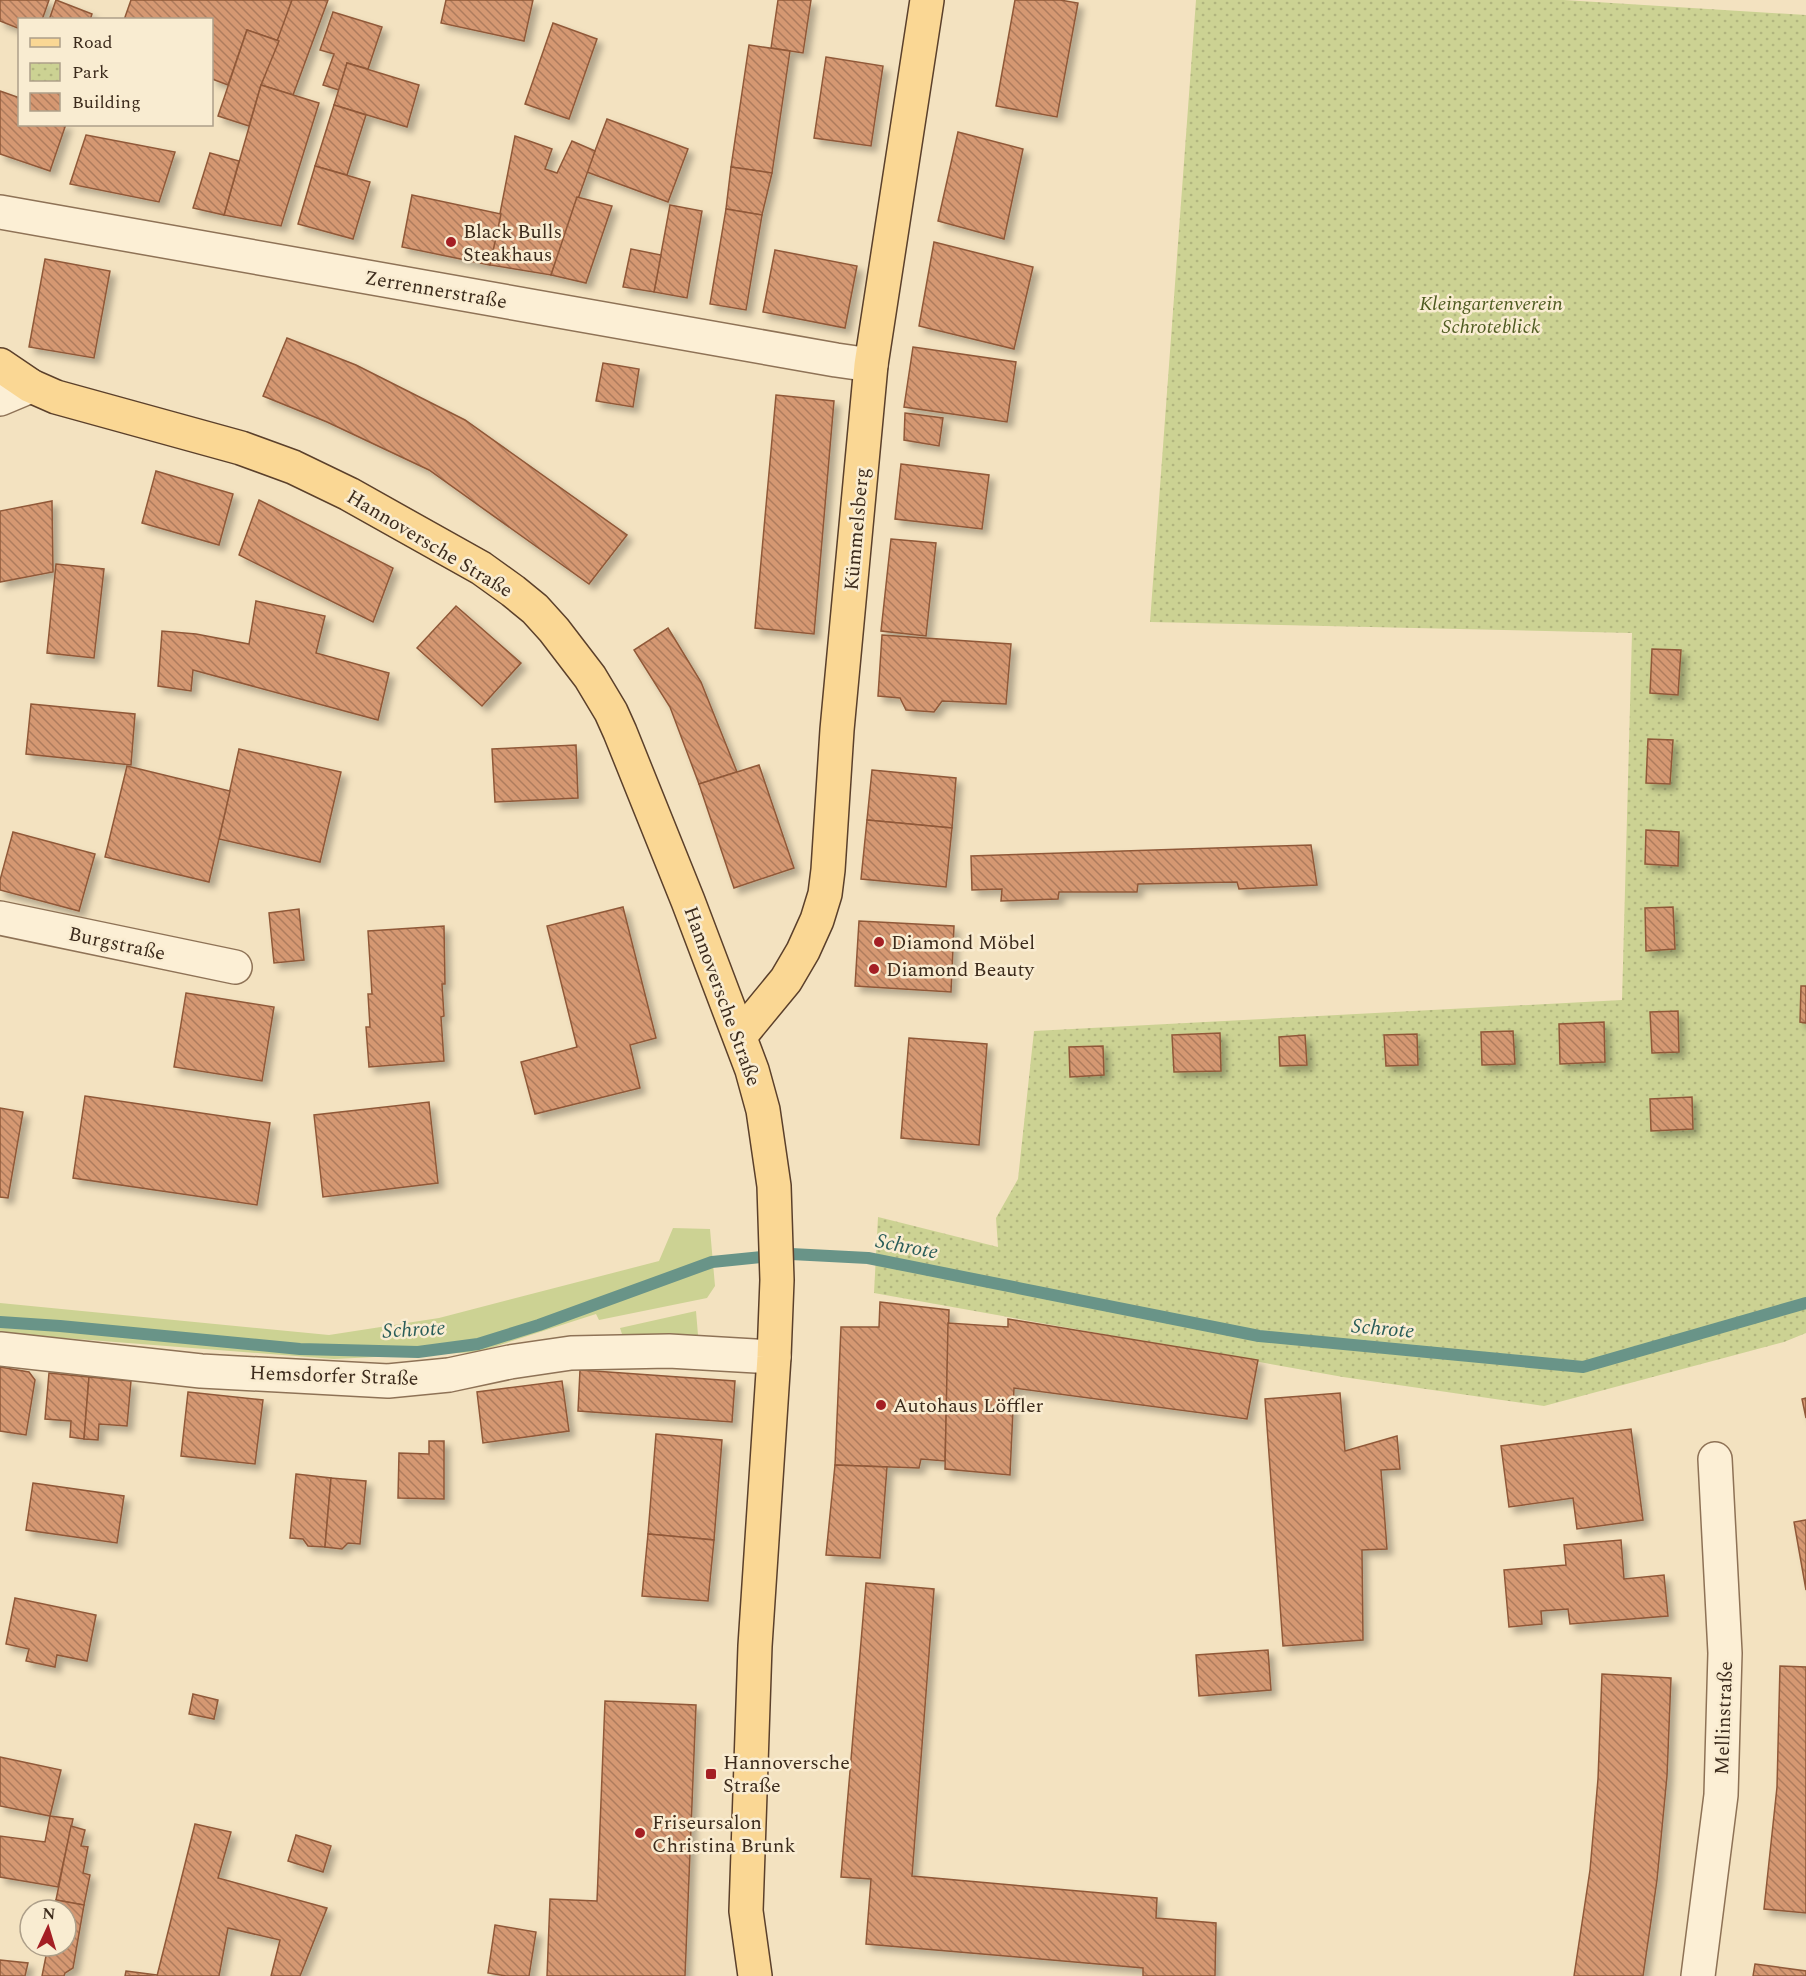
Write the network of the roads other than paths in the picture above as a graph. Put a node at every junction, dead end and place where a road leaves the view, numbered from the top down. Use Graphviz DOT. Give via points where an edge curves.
graph roads {
  1 [pos="927,0"];
  2 [pos="0,212"];
  3 [pos="0,365"];
  4 [pos="871,365"];
  5 [pos="31,387"];
  6 [pos="0,399"];
  7 [pos="0,918"];
  8 [pos="235,967"];
  9 [pos="740,1036"];
  10 [pos="0,1349"];
  11 [pos="774,1357"];
  12 [pos="1715,1459"];
  13 [pos="755,1976"];
  14 [pos="1698,1976"];
  1 -- 4 [label="main road, Kümmelsberg"];
  2 -- 4 [label="street, Zerrennerstraße"];
  3 -- 5 [label="main road, Hannoversche Straße"];
  4 -- 9 [label="main road, Kümmelsberg" via="825,894 807,941 786,980"];
  5 -- 6 [label="street"];
  5 -- 9 [label="main road, Hannoversche Straße" via="56,398 293,466 481,568 535,609 578,661 611,712"];
  7 -- 8 [label="street, Burgstraße"];
  9 -- 11 [label="main road, Hannoversche Straße" via="764,1116 774,1186"];
  10 -- 11 [label="street, Hemsdorfer Straße" via="201,1371 388,1381 429,1378 571,1353"];
  11 -- 13 [label="main road, Hannoversche Straße" via="754,1646 746,1911"];
  12 -- 14 [label="street, Mellinstraße" via="1725,1653 1721,1784"];
}
